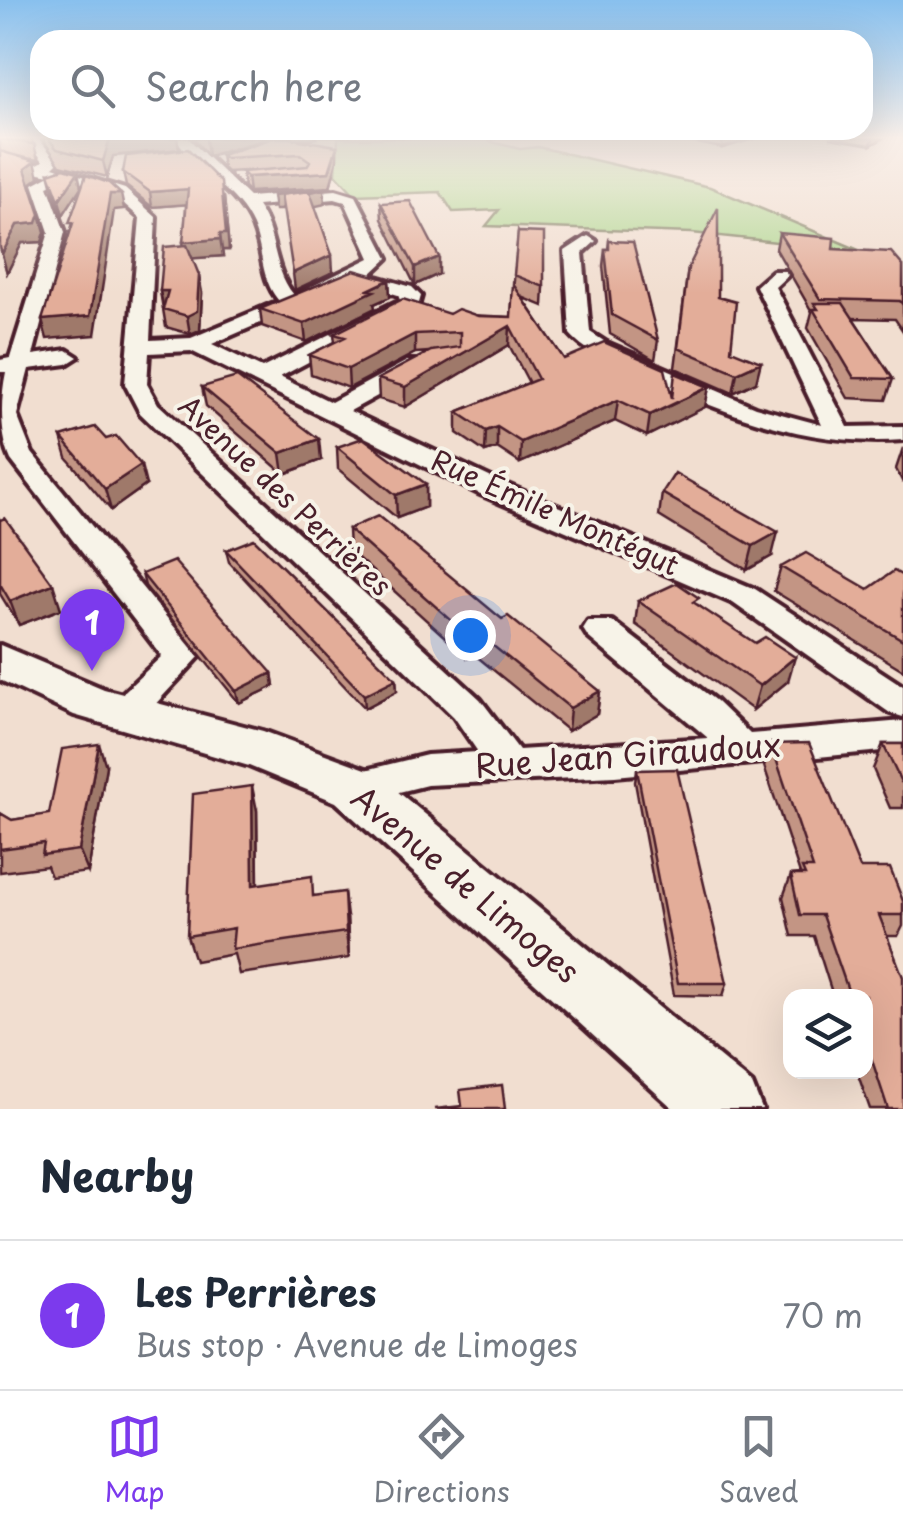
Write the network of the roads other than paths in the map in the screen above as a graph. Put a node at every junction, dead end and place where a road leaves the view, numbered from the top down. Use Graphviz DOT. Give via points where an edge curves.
graph roads {
  1 [pos="42,190"];
  2 [pos="124,190"];
  3 [pos="234,190"];
  4 [pos="246,202"];
  5 [pos="588,241"];
  6 [pos="778,275"];
  7 [pos="354,276"];
  8 [pos="291,303"];
  9 [pos="194,344"];
  10 [pos="136,347"];
  11 [pos="67,357"];
  12 [pos="437,360"];
  13 [pos="8,365"];
  14 [pos="264,376"];
  15 [pos="334,410"];
  16 [pos="838,432"];
  17 [pos="903,433"];
  18 [pos="600,629"];
  19 [pos="0,662"];
  20 [pos="903,704"];
  21 [pos="124,714"];
  22 [pos="903,735"];
  23 [pos="742,750"];
  24 [pos="509,766"];
  25 [pos="354,787"];
  26 [pos="727,1109"];
  1 -- 13 [label="street" via="57,232"];
  2 -- 10 [label="street, Avenue des Perrières" via="148,216"];
  3 -- 4 [label="street"];
  4 -- 7 [label="street" via="336,194 351,199 378,258"];
  4 -- 8 [label="street" via="260,221 272,285"];
  5 -- 16 [label="street" via="574,251 580,334 598,348 746,412"];
  6 -- 16 [label="street" via="765,286"];
  7 -- 8 [label="street"];
  7 -- 14 [label="street" via="406,291 409,303"];
  8 -- 9 [label="street"];
  9 -- 10 [label="street"];
  9 -- 14 [label="street, Rue Émile Montégut"];
  10 -- 24 [label="street, Avenue des Perrières" via="136,384 148,408 467,708"];
  11 -- 13 [label="street"];
  12 -- 15 [label="street"];
  13 -- 21 [label="street" via="5,416 20,455 182,658"];
  14 -- 15 [label="street, Rue Émile Montégut"];
  15 -- 20 [label="street, Rue Émile Montégut" via="488,487 744,596"];
  16 -- 17 [label="street"];
  18 -- 23 [label="street" via="704,710"];
  19 -- 21 [label="main road, Avenue de Limoges"];
  21 -- 25 [label="main road, Avenue de Limoges" via="263,750"];
  22 -- 23 [label="street, Rue Jean Giraudoux"];
  23 -- 24 [label="street, Rue Jean Giraudoux"];
  24 -- 25 [label="street, Rue Jean Giraudoux" via="426,770"];
  25 -- 26 [label="main road, Avenue de Limoges"];
}
